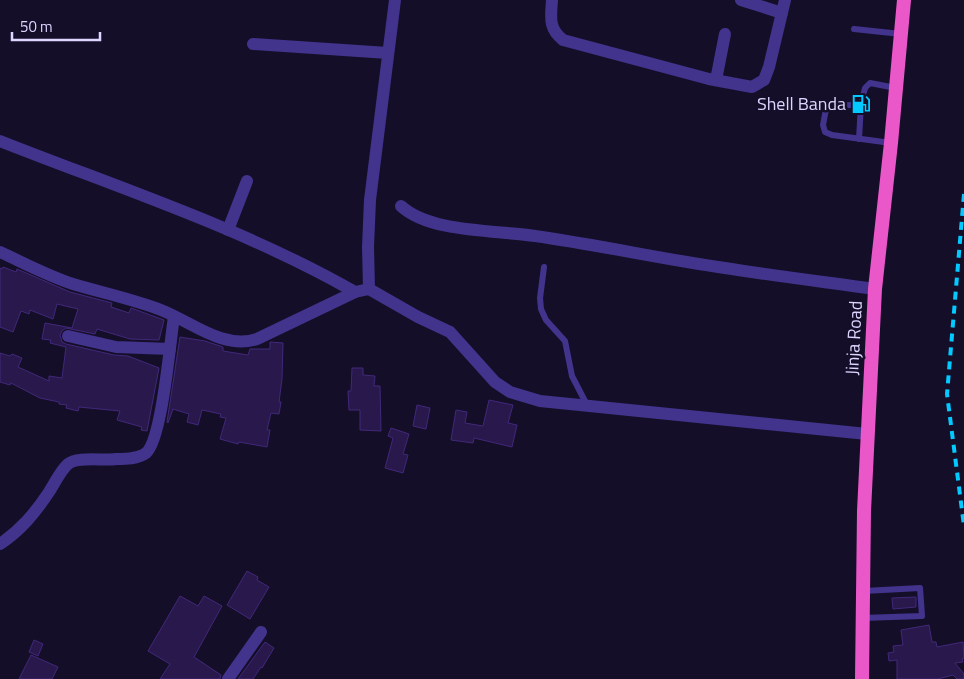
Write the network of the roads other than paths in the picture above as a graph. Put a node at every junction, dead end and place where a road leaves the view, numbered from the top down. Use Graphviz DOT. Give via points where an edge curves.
graph roads {
  1 [pos="394,0"];
  2 [pos="552,0"];
  3 [pos="741,0"];
  4 [pos="904,0"];
  5 [pos="783,6"];
  6 [pos="854,29"];
  7 [pos="725,34"];
  8 [pos="901,34"];
  9 [pos="253,44"];
  10 [pos="388,54"];
  11 [pos="716,80"];
  12 [pos="896,88"];
  13 [pos="861,104"];
  14 [pos="859,139"];
  15 [pos="0,141"];
  16 [pos="891,143"];
  17 [pos="247,181"];
  18 [pos="400,206"];
  19 [pos="228,230"];
  20 [pos="0,252"];
  21 [pos="544,267"];
  22 [pos="370,289"];
  23 [pos="875,289"];
  24 [pos="355,292"];
  25 [pos="174,317"];
  26 [pos="68,336"];
  27 [pos="170,349"];
  28 [pos="588,406"];
  29 [pos="867,434"];
  30 [pos="0,544"];
  31 [pos="863,591"];
  32 [pos="862,618"];
  33 [pos="261,632"];
  34 [pos="228,679"];
  35 [pos="862,679"];
  1 -- 10 [label="street"];
  2 -- 11 [label="street" via="554,33 563,40"];
  3 -- 5 [label="street"];
  4 -- 8 [label="highway, Jinja Road"];
  5 -- 11 [label="street" via="764,80 752,87"];
  6 -- 8 [label="lane"];
  7 -- 11 [label="street"];
  8 -- 12 [label="highway, Jinja Road"];
  9 -- 10 [label="street"];
  10 -- 22 [label="street" via="370,200"];
  12 -- 13 [label="lane" via="870,83 865,88"];
  12 -- 16 [label="highway, Jinja Road"];
  13 -- 14 [label="lane"];
  13 -- 14 [label="lane" via="829,107 824,112 823,126 825,132 832,135"];
  14 -- 16 [label="lane"];
  15 -- 19 [label="street"];
  16 -- 23 [label="highway, Jinja Road"];
  17 -- 19 [label="street"];
  18 -- 23 [label="street" via="419,218 460,229 534,236 726,269"];
  19 -- 24 [label="street" via="286,255"];
  20 -- 25 [label="street" via="73,284"];
  21 -- 28 [label="lane" via="541,309 564,341 572,376"];
  22 -- 24 [label="street"];
  22 -- 28 [label="street" via="450,332 495,382 510,392 540,401"];
  23 -- 29 [label="highway, Jinja Road"];
  24 -- 25 [label="street" via="250,342 236,342 212,335"];
  25 -- 27 [label="street"];
  26 -- 27 [label="street" via="116,347"];
  27 -- 30 [label="street" via="156,428 147,453 132,458 71,461 25,524"];
  28 -- 29 [label="street"];
  29 -- 31 [label="highway, Jinja Road"];
  31 -- 32 [label="highway, Jinja Road"];
  31 -- 32 [label="lane" via="920,588 922,616"];
  32 -- 35 [label="highway, Jinja Road"];
  33 -- 34 [label="street"];
}
